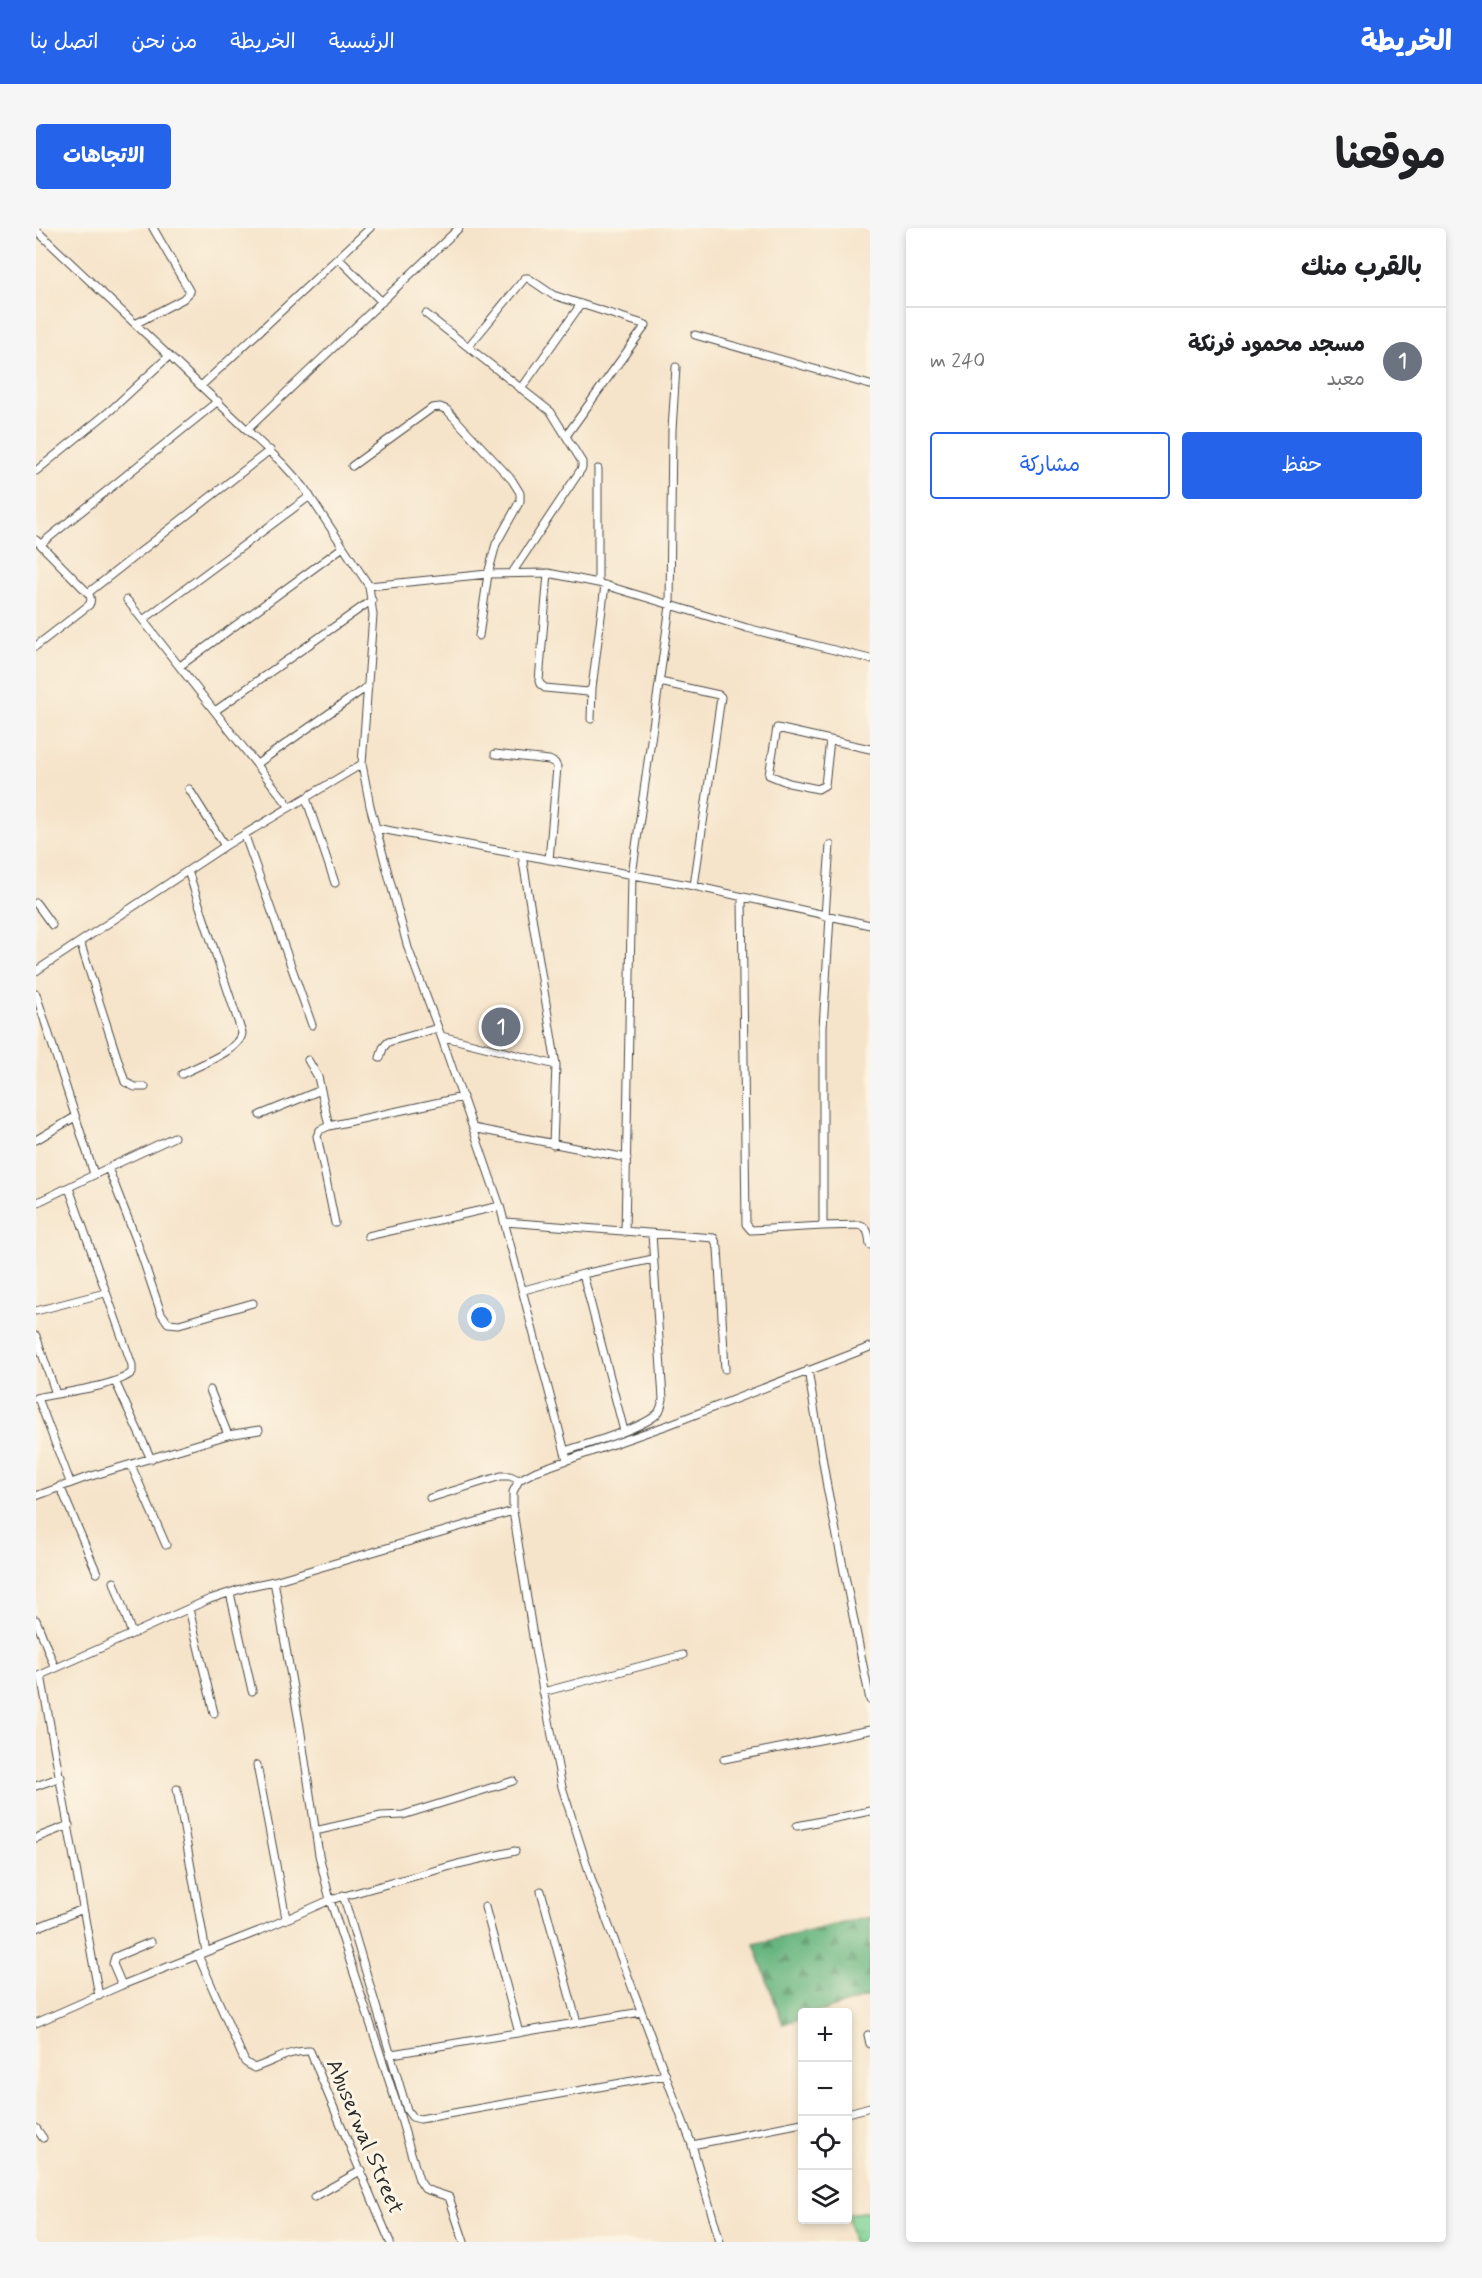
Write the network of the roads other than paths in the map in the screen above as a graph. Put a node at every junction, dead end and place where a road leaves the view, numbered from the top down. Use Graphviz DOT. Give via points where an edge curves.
graph roads {
  1 [pos="153,228"];
  2 [pos="370,228"];
  3 [pos="459,228"];
  4 [pos="36,230"];
  5 [pos="42,236"];
  6 [pos="36,242"];
  7 [pos="338,258"];
  8 [pos="382,302"];
  9 [pos="581,304"];
  10 [pos="426,314"];
  11 [pos="137,324"];
  12 [pos="695,335"];
  13 [pos="468,347"];
  14 [pos="169,356"];
  15 [pos="676,367"];
  16 [pos="870,385"];
  17 [pos="201,386"];
  18 [pos="521,389"];
  19 [pos="218,401"];
  20 [pos="248,429"];
  21 [pos="566,436"];
  22 [pos="270,450"];
  23 [pos="352,465"];
  24 [pos="598,469"];
  25 [pos="36,471"];
  26 [pos="310,496"];
  27 [pos="38,542"];
  28 [pos="343,547"];
  29 [pos="512,573"];
  30 [pos="549,573"];
  31 [pos="488,574"];
  32 [pos="601,584"];
  33 [pos="369,586"];
  34 [pos="87,593"];
  35 [pos="127,600"];
  36 [pos="372,600"];
  37 [pos="670,606"];
  38 [pos="143,620"];
  39 [pos="479,636"];
  40 [pos="36,646"];
  41 [pos="870,659"];
  42 [pos="180,666"];
  43 [pos="660,682"];
  44 [pos="368,686"];
  45 [pos="592,688"];
  46 [pos="215,711"];
  47 [pos="591,719"];
  48 [pos="830,740"];
  49 [pos="870,749"];
  50 [pos="495,754"];
  51 [pos="256,764"];
  52 [pos="362,764"];
  53 [pos="189,789"];
  54 [pos="306,798"];
  55 [pos="290,807"];
  56 [pos="375,828"];
  57 [pos="245,836"];
  58 [pos="830,845"];
  59 [pos="225,846"];
  60 [pos="522,855"];
  61 [pos="549,860"];
  62 [pos="188,871"];
  63 [pos="632,875"];
  64 [pos="335,883"];
  65 [pos="694,886"];
  66 [pos="742,897"];
  67 [pos="36,903"];
  68 [pos="828,917"];
  69 [pos="52,925"];
  70 [pos="870,925"];
  71 [pos="80,942"];
  72 [pos="36,971"];
  73 [pos="36,994"];
  74 [pos="312,1025"];
  75 [pos="438,1028"];
  76 [pos="441,1036"];
  77 [pos="380,1058"];
  78 [pos="308,1060"];
  79 [pos="556,1065"];
  80 [pos="182,1074"];
  81 [pos="146,1088"];
  82 [pos="321,1090"];
  83 [pos="463,1097"];
  84 [pos="260,1115"];
  85 [pos="75,1117"];
  86 [pos="329,1126"];
  87 [pos="473,1128"];
  88 [pos="174,1137"];
  89 [pos="36,1140"];
  90 [pos="553,1145"];
  91 [pos="627,1158"];
  92 [pos="108,1168"];
  93 [pos="94,1174"];
  94 [pos="69,1188"];
  95 [pos="36,1203"];
  96 [pos="500,1206"];
  97 [pos="505,1222"];
  98 [pos="334,1223"];
  99 [pos="823,1226"];
  100 [pos="625,1232"];
  101 [pos="652,1234"];
  102 [pos="368,1236"];
  103 [pos="870,1245"];
  104 [pos="653,1259"];
  105 [pos="583,1274"];
  106 [pos="524,1290"];
  107 [pos="105,1293"];
  108 [pos="253,1303"];
  109 [pos="36,1311"];
  110 [pos="36,1336"];
  111 [pos="870,1347"];
  112 [pos="725,1369"];
  113 [pos="808,1370"];
  114 [pos="115,1382"];
  115 [pos="210,1390"];
  116 [pos="56,1394"];
  117 [pos="37,1398"];
  118 [pos="259,1430"];
  119 [pos="624,1431"];
  120 [pos="228,1435"];
  121 [pos="565,1451"];
  122 [pos="152,1459"];
  123 [pos="567,1460"];
  124 [pos="131,1465"];
  125 [pos="519,1480"];
  126 [pos="70,1482"];
  127 [pos="60,1486"];
  128 [pos="36,1496"];
  129 [pos="430,1498"];
  130 [pos="513,1511"];
  131 [pos="166,1545"];
  132 [pos="96,1573"];
  133 [pos="274,1581"];
  134 [pos="114,1582"];
  135 [pos="230,1593"];
  136 [pos="189,1609"];
  137 [pos="36,1620"];
  138 [pos="132,1634"];
  139 [pos="683,1655"];
  140 [pos="55,1668"];
  141 [pos="39,1676"];
  142 [pos="252,1691"];
  143 [pos="543,1692"];
  144 [pos="870,1700"];
  145 [pos="214,1713"];
  146 [pos="870,1730"];
  147 [pos="724,1759"];
  148 [pos="257,1765"];
  149 [pos="61,1778"];
  150 [pos="513,1781"];
  151 [pos="36,1786"];
  152 [pos="177,1789"];
  153 [pos="870,1812"];
  154 [pos="69,1825"];
  155 [pos="797,1826"];
  156 [pos="315,1831"];
  157 [pos="36,1838"];
  158 [pos="514,1851"];
  159 [pos="541,1891"];
  160 [pos="343,1895"];
  161 [pos="330,1900"];
  162 [pos="485,1907"];
  163 [pos="83,1909"];
  164 [pos="286,1918"];
  165 [pos="36,1928"];
  166 [pos="151,1942"];
  167 [pos="206,1952"];
  168 [pos="198,1955"];
  169 [pos="122,1985"];
  170 [pos="99,1996"];
  171 [pos="641,2012"];
  172 [pos="36,2023"];
  173 [pos="577,2023"];
  174 [pos="519,2033"];
  175 [pos="868,2035"];
  176 [pos="870,2044"];
  177 [pos="392,2054"];
  178 [pos="666,2075"];
  179 [pos="870,2107"];
  180 [pos="852,2113"];
  181 [pos="798,2124"];
  182 [pos="36,2128"];
  183 [pos="43,2138"];
  184 [pos="692,2145"];
  185 [pos="362,2170"];
  186 [pos="314,2197"];
  187 [pos="390,2242"];
  188 [pos="464,2242"];
  189 [pos="720,2242"];
  1 -- 11 [label="street" via="190,291 183,299"];
  2 -- 7 [label="street"];
  3 -- 8 [label="street"];
  4 -- 5 [label="street"];
  5 -- 6 [label="street"];
  5 -- 11 [label="street"];
  7 -- 8 [label="street"];
  7 -- 17 [label="street"];
  8 -- 20 [label="street"];
  9 -- 13 [label="street" via="525,278"];
  9 -- 18 [label="street"];
  9 -- 21 [label="street" via="646,325"];
  10 -- 13 [label="street"];
  11 -- 14 [label="street"];
  12 -- 16 [label="street"];
  13 -- 18 [label="street"];
  14 -- 17 [label="street"];
  14 -- 25 [label="street"];
  15 -- 37 [label="street"];
  17 -- 19 [label="street"];
  18 -- 21 [label="street" via="550,412"];
  19 -- 20 [label="street"];
  19 -- 27 [label="street"];
  20 -- 22 [label="street"];
  21 -- 29 [label="street" via="582,468"];
  22 -- 26 [label="street"];
  22 -- 34 [label="street"];
  23 -- 31 [label="street" via="432,408 447,410 512,480 519,493 520,501 496,544"];
  24 -- 32 [label="street"];
  26 -- 28 [label="street"];
  26 -- 38 [label="street"];
  27 -- 34 [label="street"];
  28 -- 33 [label="street"];
  28 -- 42 [label="street"];
  29 -- 30 [label="street"];
  29 -- 31 [label="street"];
  30 -- 32 [label="street"];
  30 -- 45 [label="street" via="540,684 545,688 588,692"];
  31 -- 33 [label="street"];
  31 -- 39 [label="street"];
  32 -- 37 [label="street"];
  32 -- 45 [label="street"];
  33 -- 36 [label="street"];
  34 -- 40 [label="street" via="91,597 89,605"];
  35 -- 38 [label="street"];
  36 -- 44 [label="street"];
  36 -- 46 [label="street"];
  37 -- 41 [label="street"];
  37 -- 43 [label="street"];
  38 -- 42 [label="street"];
  42 -- 46 [label="street"];
  43 -- 63 [label="street"];
  43 -- 65 [label="street" via="721,697"];
  44 -- 51 [label="street"];
  44 -- 52 [label="street"];
  45 -- 47 [label="street"];
  46 -- 51 [label="street"];
  48 -- 48 [label="street" via="777,728 769,775 789,783 822,788"];
  48 -- 49 [label="street"];
  50 -- 61 [label="street" via="555,763"];
  51 -- 55 [label="street"];
  52 -- 54 [label="street"];
  52 -- 56 [label="street"];
  53 -- 59 [label="street"];
  54 -- 55 [label="street"];
  54 -- 64 [label="street"];
  55 -- 57 [label="street"];
  56 -- 60 [label="street"];
  56 -- 75 [label="street" via="408,948"];
  57 -- 59 [label="street"];
  57 -- 74 [label="street"];
  58 -- 68 [label="street"];
  59 -- 62 [label="street"];
  60 -- 61 [label="street"];
  60 -- 79 [label="street"];
  61 -- 63 [label="street"];
  62 -- 71 [label="street"];
  62 -- 80 [label="street" via="242,1038 234,1047"];
  63 -- 65 [label="street"];
  63 -- 91 [label="street"];
  65 -- 66 [label="street"];
  66 -- 68 [label="street"];
  66 -- 99 [label="street" via="746,1224 750,1230"];
  67 -- 69 [label="street"];
  68 -- 70 [label="street"];
  68 -- 99 [label="street" via="823,1028"];
  71 -- 72 [label="street"];
  71 -- 81 [label="street" via="124,1082"];
  73 -- 85 [label="street"];
  75 -- 76 [label="street"];
  75 -- 77 [label="street" via="388,1042"];
  76 -- 79 [label="street"];
  76 -- 83 [label="street"];
  78 -- 82 [label="street"];
  79 -- 90 [label="street"];
  82 -- 84 [label="street"];
  82 -- 86 [label="street"];
  83 -- 86 [label="street"];
  83 -- 87 [label="street"];
  85 -- 89 [label="street"];
  85 -- 93 [label="street"];
  86 -- 98 [label="street" via="317,1136"];
  87 -- 90 [label="street"];
  87 -- 96 [label="street"];
  88 -- 92 [label="street"];
  90 -- 91 [label="street"];
  91 -- 100 [label="street"];
  92 -- 93 [label="street"];
  92 -- 108 [label="street" via="168,1323 179,1324"];
  93 -- 94 [label="street"];
  94 -- 95 [label="street"];
  94 -- 107 [label="street"];
  96 -- 97 [label="street"];
  96 -- 102 [label="street"];
  97 -- 100 [label="street"];
  97 -- 106 [label="street"];
  99 -- 103 [label="street" via="861,1225 869,1233"];
  100 -- 101 [label="street"];
  101 -- 104 [label="street"];
  101 -- 112 [label="street" via="711,1237 716,1241"];
  104 -- 105 [label="street"];
  104 -- 119 [label="street" via="663,1399 654,1417"];
  105 -- 106 [label="street"];
  105 -- 119 [label="street"];
  106 -- 121 [label="street"];
  107 -- 109 [label="street"];
  107 -- 114 [label="street" via="132,1365 129,1376"];
  110 -- 116 [label="street"];
  111 -- 113 [label="street"];
  113 -- 123 [label="street"];
  113 -- 144 [label="street"];
  114 -- 116 [label="street"];
  114 -- 122 [label="street"];
  115 -- 120 [label="street"];
  116 -- 117 [label="street"];
  117 -- 126 [label="street"];
  118 -- 120 [label="street"];
  119 -- 121 [label="street"];
  120 -- 122 [label="street"];
  121 -- 123 [label="street"];
  122 -- 124 [label="street"];
  123 -- 125 [label="street"];
  124 -- 126 [label="street"];
  124 -- 131 [label="street"];
  125 -- 129 [label="street" via="501,1476"];
  125 -- 130 [label="street" via="513,1492"];
  126 -- 127 [label="street"];
  127 -- 128 [label="street"];
  127 -- 132 [label="street"];
  130 -- 133 [label="street"];
  130 -- 143 [label="street"];
  133 -- 135 [label="street"];
  133 -- 156 [label="street"];
  134 -- 138 [label="street"];
  135 -- 136 [label="street"];
  135 -- 142 [label="street"];
  136 -- 138 [label="street"];
  136 -- 145 [label="street"];
  137 -- 140 [label="street"];
  138 -- 140 [label="street"];
  139 -- 143 [label="street"];
  140 -- 141 [label="street"];
  141 -- 149 [label="street"];
  143 -- 171 [label="street" via="562,1787"];
  146 -- 147 [label="street"];
  148 -- 164 [label="street"];
  149 -- 151 [label="street"];
  149 -- 154 [label="street"];
  150 -- 156 [label="street" via="403,1815"];
  152 -- 167 [label="street"];
  153 -- 155 [label="street"];
  154 -- 157 [label="street"];
  154 -- 163 [label="street"];
  156 -- 161 [label="street"];
  158 -- 160 [label="street"];
  159 -- 173 [label="street"];
  160 -- 161 [label="street"];
  160 -- 177 [label="street"];
  161 -- 164 [label="street"];
  161 -- 188 [label="street" via="419,2180 432,2193 449,2197"];
  162 -- 174 [label="street"];
  163 -- 165 [label="street"];
  163 -- 170 [label="street"];
  164 -- 167 [label="street"];
  166 -- 169 [label="street" via="115,1957 113,1964"];
  167 -- 168 [label="street"];
  168 -- 169 [label="street"];
  168 -- 185 [label="street, Abuserwal Street" via="245,2062 254,2068 289,2053 310,2051"];
  169 -- 170 [label="street"];
  170 -- 172 [label="street"];
  171 -- 173 [label="street"];
  171 -- 178 [label="street"];
  173 -- 174 [label="street"];
  174 -- 177 [label="street"];
  175 -- 176 [label="street"];
  177 -- 178 [label="street" via="407,2110 420,2119"];
  178 -- 184 [label="street"];
  179 -- 180 [label="street"];
  181 -- 184 [label="street"];
  182 -- 183 [label="street"];
  184 -- 189 [label="street"];
  185 -- 186 [label="street"];
  185 -- 187 [label="street, Abuserwal Street"];
}
